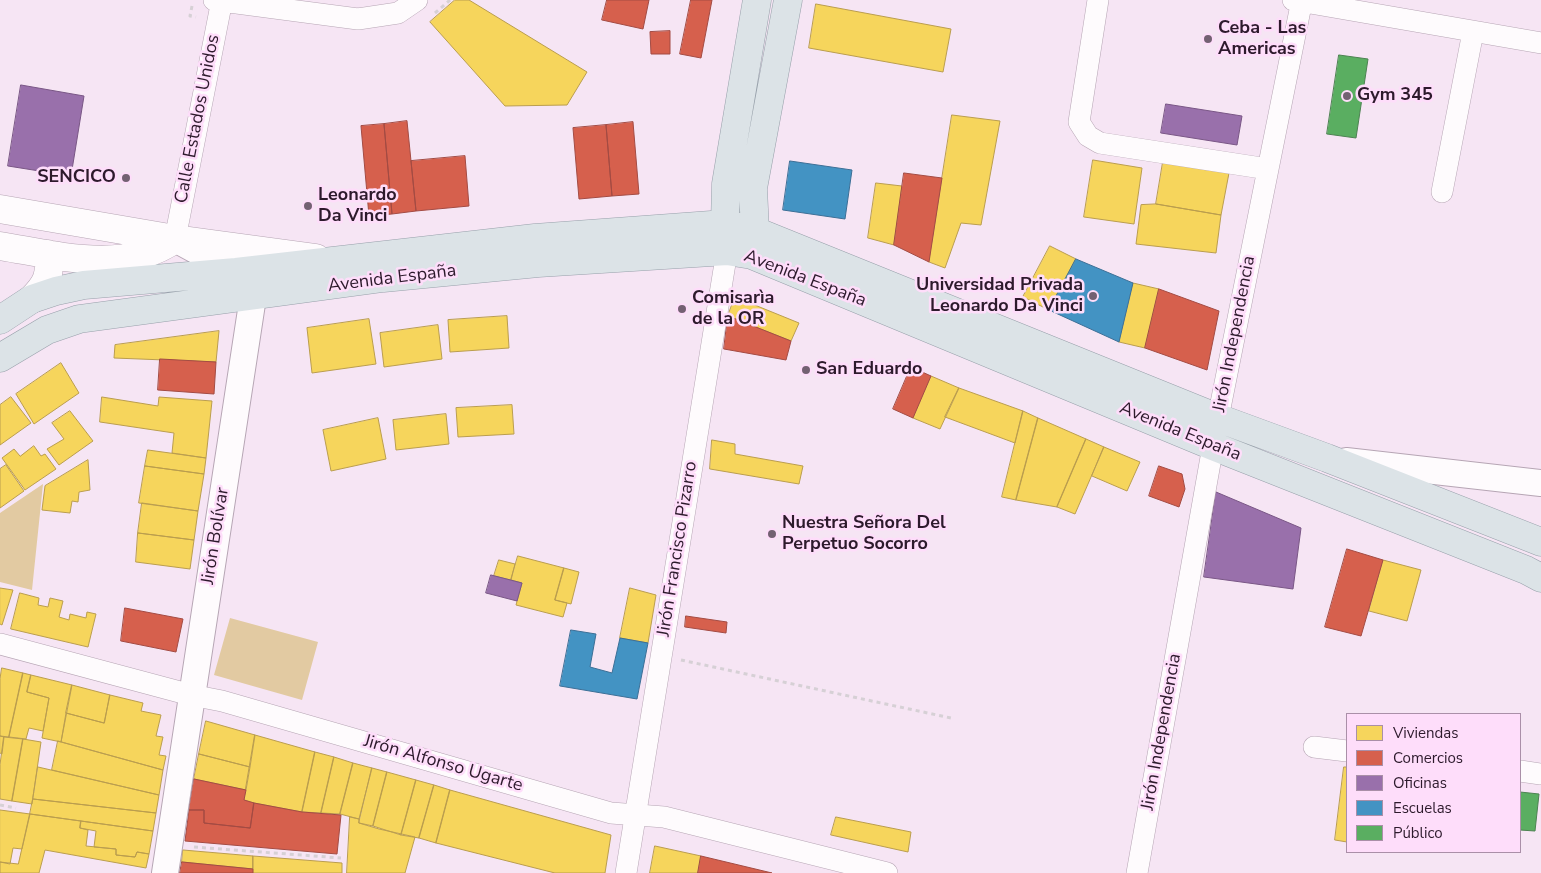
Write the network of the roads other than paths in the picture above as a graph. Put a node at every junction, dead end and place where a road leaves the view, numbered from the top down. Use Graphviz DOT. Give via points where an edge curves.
graph roads {
  1 [pos="219,0"];
  2 [pos="416,0"];
  3 [pos="758,0"];
  4 [pos="788,0"];
  5 [pos="1098,0"];
  6 [pos="1299,1"];
  7 [pos="1473,32"];
  8 [pos="1541,43"];
  9 [pos="1268,169"];
  10 [pos="1442,192"];
  11 [pos="0,209"];
  12 [pos="725,224"];
  13 [pos="755,230"];
  14 [pos="175,239"];
  15 [pos="0,246"];
  16 [pos="727,251"];
  17 [pos="48,254"];
  18 [pos="334,261"];
  19 [pos="236,272"];
  20 [pos="252,297"];
  21 [pos="32,300"];
  22 [pos="0,320"];
  23 [pos="0,358"];
  24 [pos="1218,418"];
  25 [pos="1213,446"];
  26 [pos="1327,458"];
  27 [pos="1541,483"];
  28 [pos="1541,542"];
  29 [pos="1541,578"];
  30 [pos="0,644"];
  31 [pos="191,695"];
  32 [pos="1314,747"];
  33 [pos="1346,751"];
  34 [pos="1521,771"];
  35 [pos="1541,774"];
  36 [pos="635,814"];
  37 [pos="165,873"];
  38 [pos="626,873"];
  39 [pos="887,873"];
  40 [pos="1137,873"];
  1 -- 2 [label="street" via="358,18 398,13"];
  1 -- 14 [label="street, Calle Estados Unidos"];
  3 -- 12 [label="main road" via="726,184"];
  4 -- 13 [label="main road" via="753,188"];
  5 -- 9 [label="street" via="1079,122 1088,136 1100,143"];
  6 -- 7 [label="street"];
  6 -- 9 [label="street, Jirón Independencia"];
  7 -- 8 [label="street"];
  7 -- 10 [label="street"];
  9 -- 24 [label="street, Jirón Independencia"];
  11 -- 14 [label="main road"];
  12 -- 13 [label="main road, Avenida España"];
  12 -- 16 [label="street, Jirón Francisco Pizarro"];
  12 -- 18 [label="main road, Avenida España" via="534,238"];
  13 -- 24 [label="main road, Avenida España"];
  14 -- 17 [label="main road" via="140,255 114,260"];
  14 -- 18 [label="main road"];
  14 -- 19 [label="street"];
  15 -- 17 [label="main road"];
  16 -- 20 [label="main road, Avenida España" via="538,263 384,278"];
  16 -- 25 [label="main road, Avenida España" via="752,256"];
  16 -- 36 [label="street, Jirón Francisco Pizarro"];
  17 -- 21 [label="main road" via="48,279"];
  18 -- 19 [label="main road, Avenida España"];
  19 -- 20 [label="street"];
  19 -- 21 [label="main road, Avenida España" via="84,285"];
  20 -- 23 [label="main road, Avenida España" via="80,319 47,330"];
  20 -- 31 [label="street, Jirón Bolívar"];
  21 -- 22 [label="main road, Avenida España"];
  24 -- 25 [label="street, Jirón Independencia"];
  24 -- 26 [label="main road, Avenida España"];
  25 -- 29 [label="main road, Avenida España"];
  25 -- 40 [label="street, Jirón Independencia"];
  26 -- 27 [label="street"];
  26 -- 28 [label="main road, Avenida España"];
  30 -- 31 [label="street, Jirón Alfonso Ugarte"];
  31 -- 36 [label="street, Jirón Alfonso Ugarte" via="222,701 611,813"];
  31 -- 37 [label="street, Jirón Bolívar"];
  32 -- 33 [label="street"];
  34 -- 35 [label="street"];
  36 -- 38 [label="street, Jirón Francisco Pizarro"];
  36 -- 39 [label="street, Jirón Alfonso Ugarte" via="664,817"];
}
